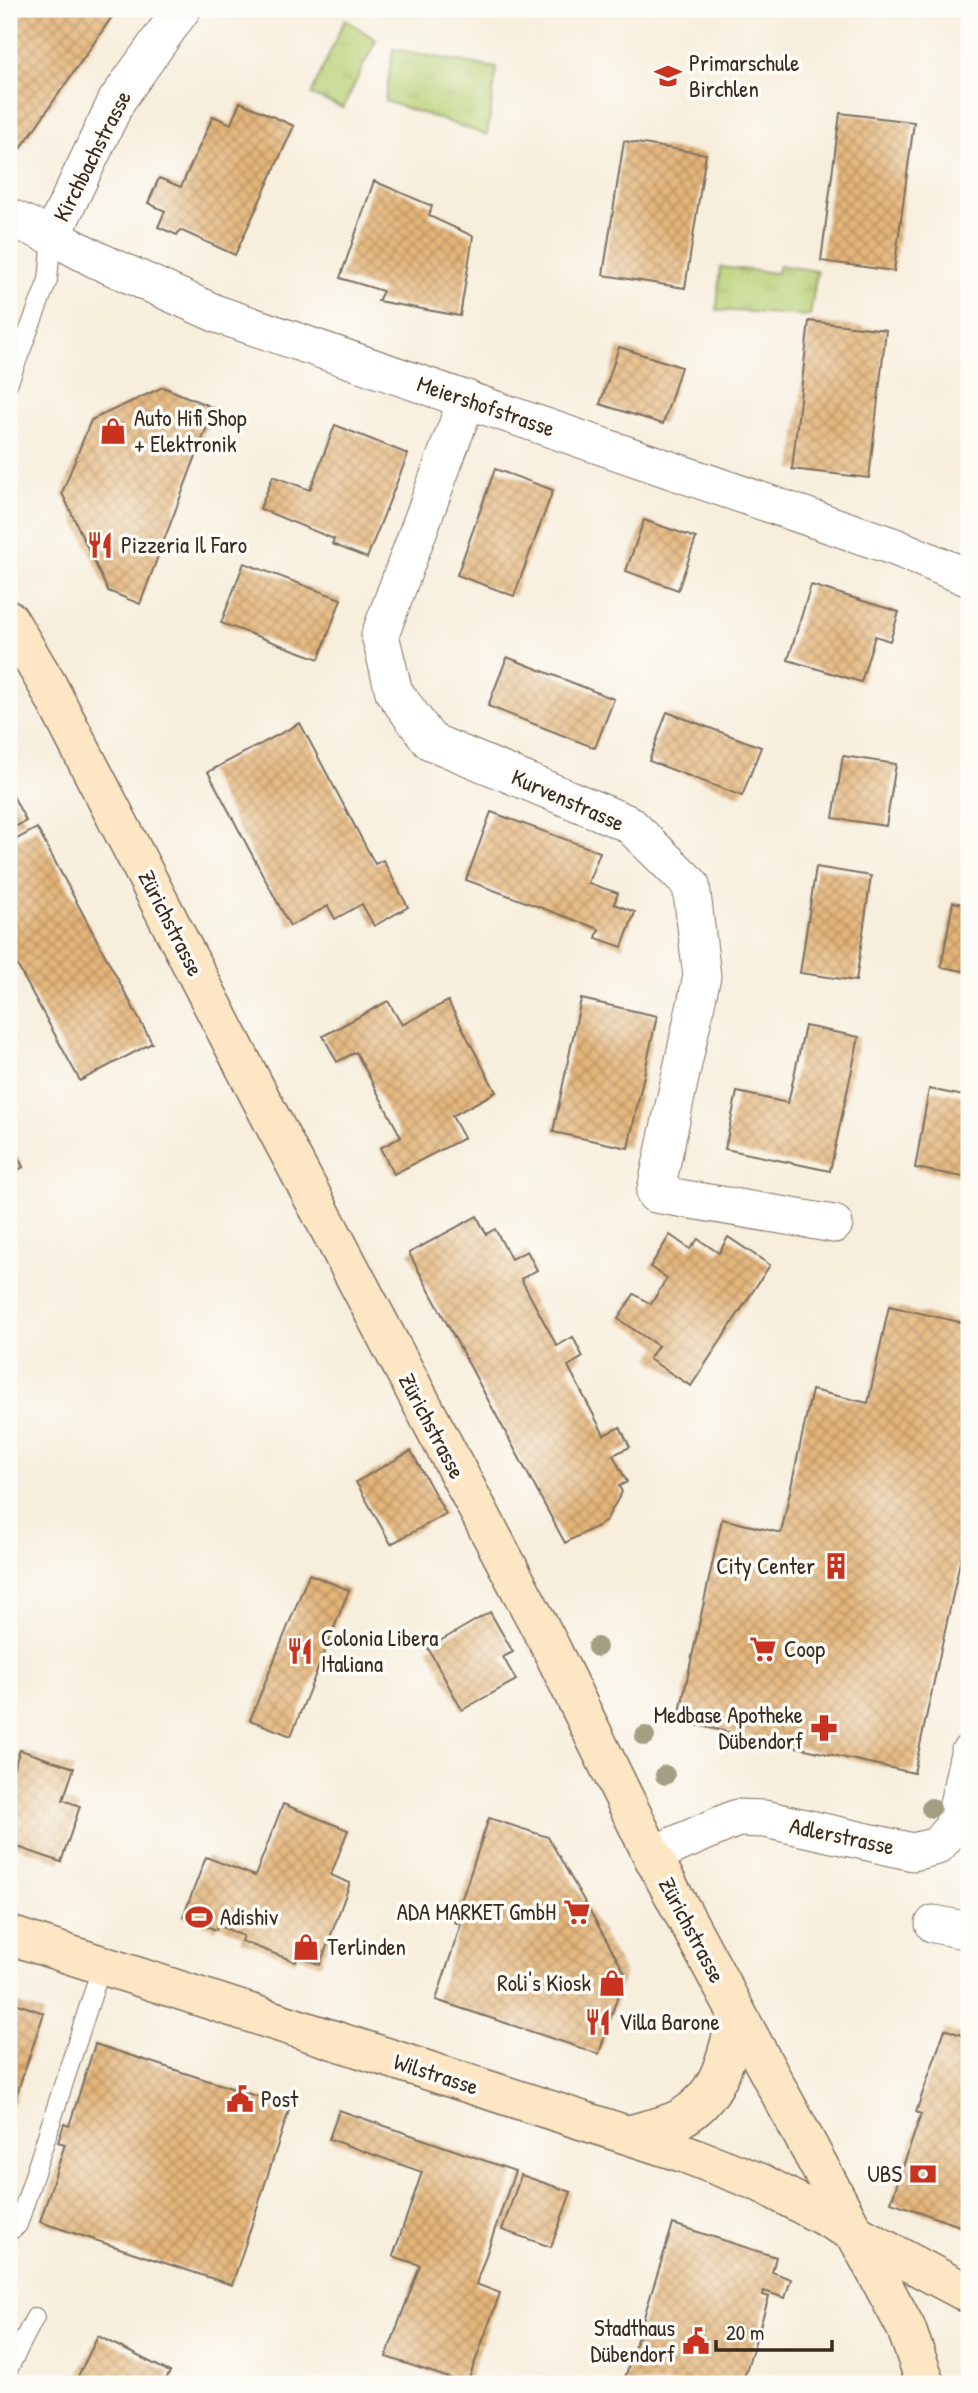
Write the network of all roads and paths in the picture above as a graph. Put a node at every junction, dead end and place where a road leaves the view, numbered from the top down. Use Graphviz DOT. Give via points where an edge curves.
graph roads {
  1 [pos="182,9"];
  2 [pos="9,217"];
  3 [pos="52,236"];
  4 [pos="9,382"];
  5 [pos="467,400"];
  6 [pos="969,578"];
  7 [pos="9,620"];
  8 [pos="834,1224"];
  9 [pos="967,1771"];
  10 [pos="652,1856"];
  11 [pos="934,1924"];
  12 [pos="969,1931"];
  13 [pos="9,1935"];
  14 [pos="102,1965"];
  15 [pos="737,2014"];
  16 [pos="628,2135"];
  17 [pos="9,2232"];
  18 [pos="855,2234"];
  19 [pos="969,2294"];
  20 [pos="35,2317"];
  21 [pos="9,2368"];
  22 [pos="926,2384"];
  1 -- 3 [label="street, Kirchbachstrasse" via="117,100"];
  2 -- 3 [label="street, Meiershofstrasse"];
  3 -- 4 [label="lane" via="48,280"];
  3 -- 5 [label="street, Meiershofstrasse" via="217,314"];
  5 -- 6 [label="street, Meiershofstrasse" via="895,547"];
  5 -- 8 [label="street, Kurvenstrasse" via="380,635 394,692 430,741 629,824 691,885 702,975 655,1194"];
  7 -- 10 [label="street, Zürichstrasse" via="47,684 551,1648"];
  9 -- 10 [label="street, Adlerstrasse" via="953,1827 937,1846 913,1852 765,1819 737,1818"];
  10 -- 15 [label="street, Zürichstrasse"];
  11 -- 12 [label="street"];
  13 -- 14 [label="street, Wilstrasse"];
  14 -- 16 [label="street, Wilstrasse"];
  14 -- 17 [label="lane" via="18,2225"];
  15 -- 16 [label="street" via="722,2073 709,2096 681,2118"];
  15 -- 18 [label="street, Zürichstrasse"];
  16 -- 18 [label="street, Wilstrasse" via="761,2183"];
  18 -- 19 [label="street, Wilstrasse"];
  18 -- 22 [label="street, Zürichstrasse" via="906,2328"];
  20 -- 21 [label="lane"];
}
